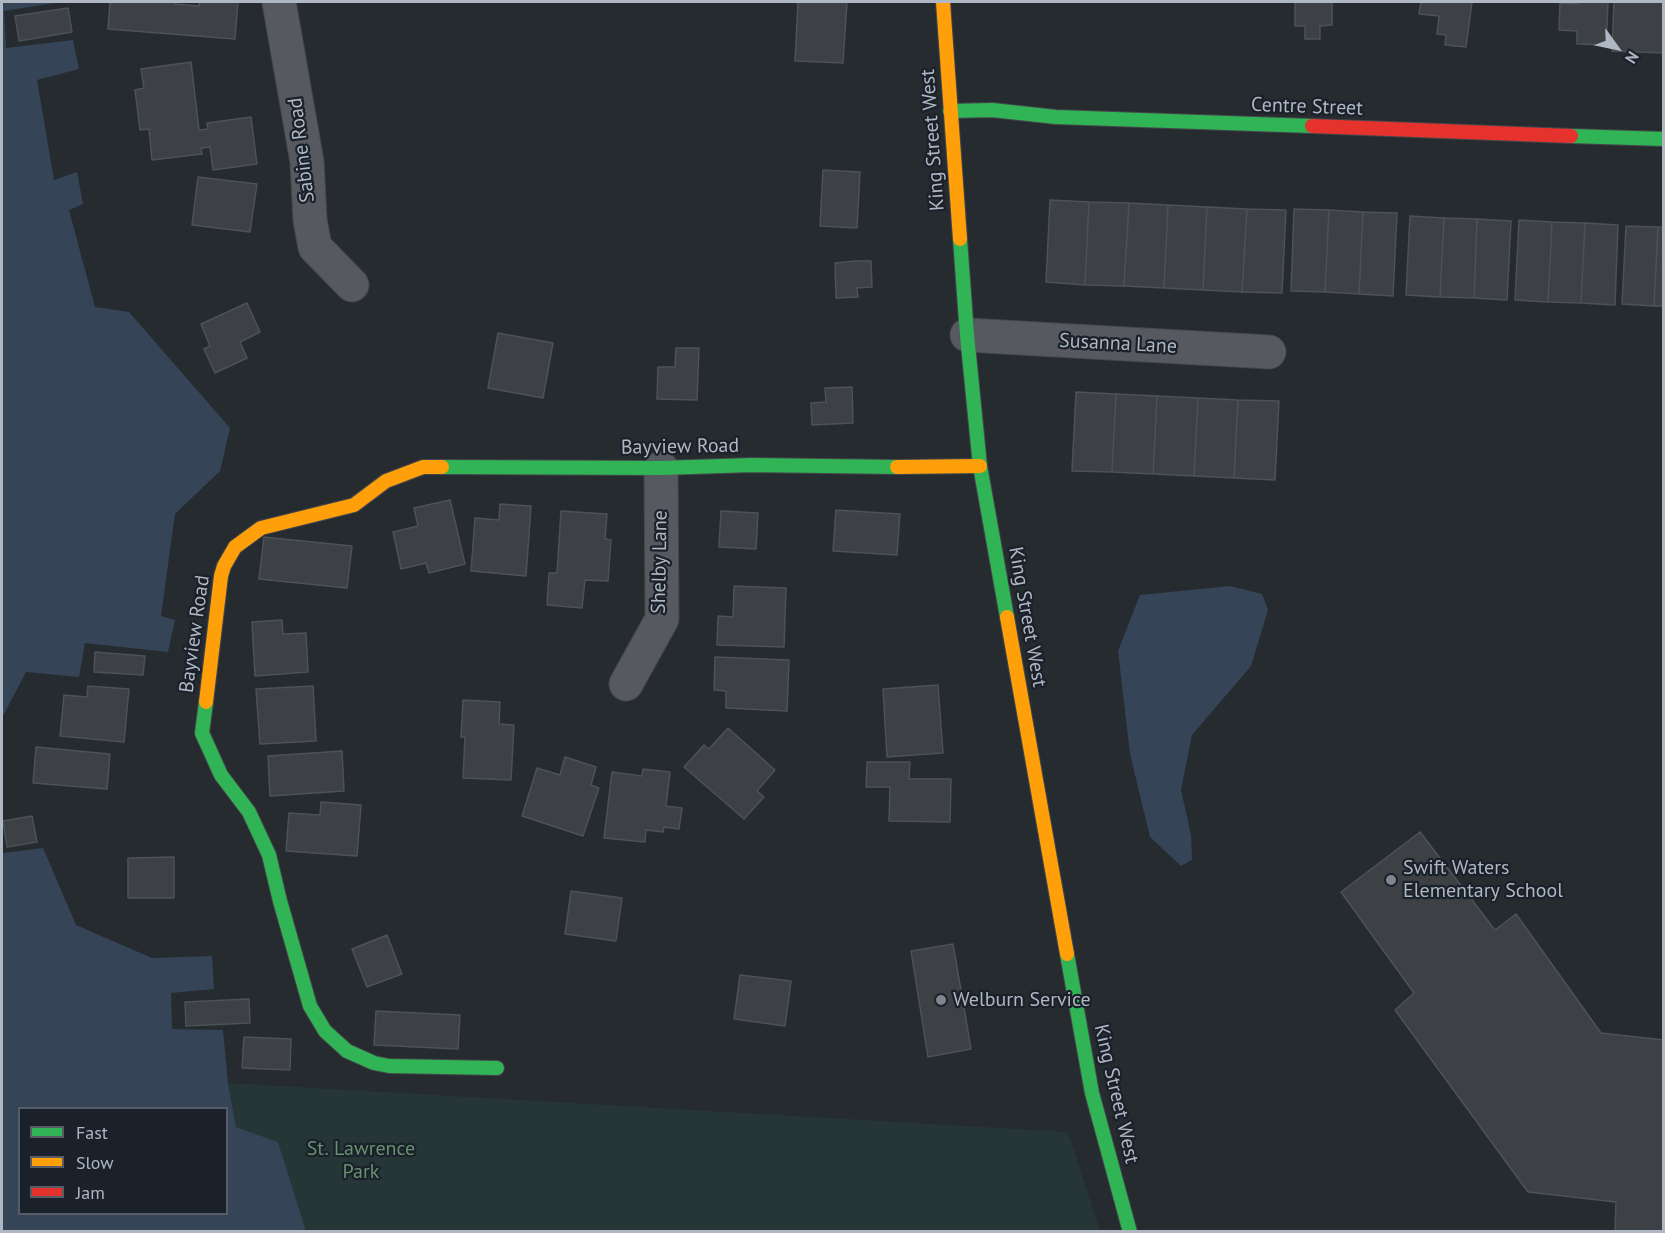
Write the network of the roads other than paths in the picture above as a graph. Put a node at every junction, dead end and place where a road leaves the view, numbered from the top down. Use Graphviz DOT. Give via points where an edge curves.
graph roads {
  1 [pos="279,2"];
  2 [pos="943,2"];
  3 [pos="950,111"];
  4 [pos="1664,139"];
  5 [pos="352,285"];
  6 [pos="967,335"];
  7 [pos="1269,352"];
  8 [pos="980,466"];
  9 [pos="661,468"];
  10 [pos="626,684"];
  11 [pos="497,1068"];
  12 [pos="1130,1232"];
  1 -- 5 [label="street, Sabine Road" via="307,162 315,247"];
  2 -- 3 [label="street, King Street West"];
  3 -- 4 [label="street, Centre Street"];
  3 -- 6 [label="street, King Street West"];
  6 -- 7 [label="street, Susanna Lane"];
  6 -- 8 [label="street, King Street West"];
  8 -- 9 [label="street, Bayview Road"];
  8 -- 12 [label="street, King Street West" via="1092,1093"];
  9 -- 10 [label="street, Shelby Lane" via="662,619"];
  9 -- 11 [label="street, Bayview Road" via="423,467 386,481 354,505 261,528 235,547 221,576 202,733 221,775 249,812 269,855 310,1006 325,1031 347,1051 374,1064"];
}
